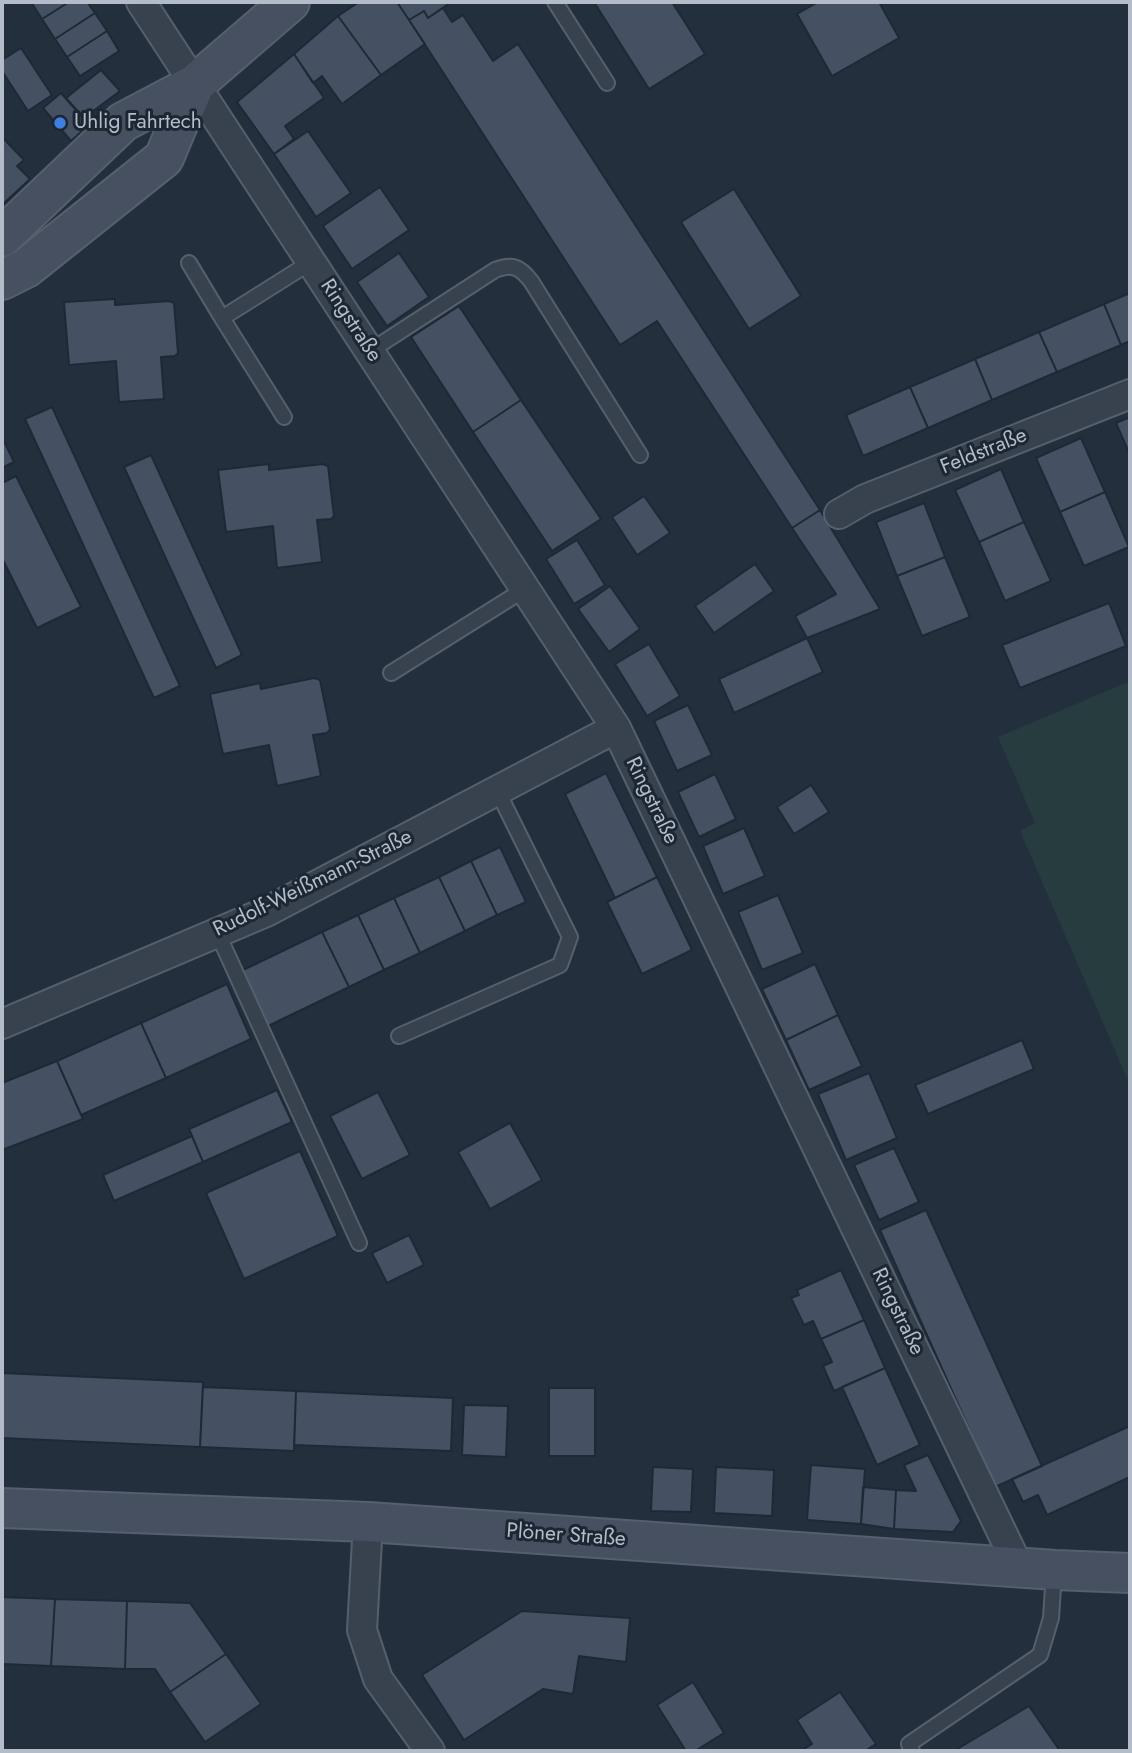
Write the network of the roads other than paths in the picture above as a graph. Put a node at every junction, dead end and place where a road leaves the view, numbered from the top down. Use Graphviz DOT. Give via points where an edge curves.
graph roads {
  1 [pos="141,2"];
  2 [pos="290,2"];
  3 [pos="555,2"];
  4 [pos="607,83"];
  5 [pos="195,84"];
  6 [pos="2,237"];
  7 [pos="311,262"];
  8 [pos="189,263"];
  9 [pos="2,279"];
  10 [pos="222,318"];
  11 [pos="370,351"];
  12 [pos="1130,394"];
  13 [pos="284,417"];
  14 [pos="640,455"];
  15 [pos="839,514"];
  16 [pos="525,589"];
  17 [pos="391,673"];
  18 [pos="616,728"];
  19 [pos="497,790"];
  20 [pos="217,932"];
  21 [pos="2,1024"];
  22 [pos="399,1037"];
  23 [pos="359,1243"];
  24 [pos="2,1508"];
  25 [pos="368,1522"];
  26 [pos="1037,1569"];
  27 [pos="1130,1573"];
  28 [pos="430,1751"];
  29 [pos="912,1751"];
  1 -- 5 [label="street, Ringstraße"];
  2 -- 5 [label="main road"];
  3 -- 4 [label="lane"];
  5 -- 6 [label="main road" via="123,122"];
  5 -- 7 [label="street, Ringstraße"];
  5 -- 9 [label="main road" via="163,158 26,268"];
  7 -- 10 [label="lane"];
  7 -- 11 [label="street, Ringstraße"];
  8 -- 10 [label="lane"];
  10 -- 13 [label="lane"];
  11 -- 14 [label="lane" via="495,270 516,267 531,281"];
  11 -- 16 [label="street, Ringstraße"];
  12 -- 15 [label="street, Feldstraße" via="865,499"];
  16 -- 17 [label="lane"];
  16 -- 18 [label="street, Ringstraße"];
  18 -- 19 [label="street, Rudolf-Weißmann-Straße"];
  18 -- 26 [label="street, Ringstraße"];
  19 -- 20 [label="street, Rudolf-Weißmann-Straße" via="266,912"];
  19 -- 22 [label="lane" via="570,937 560,965"];
  20 -- 21 [label="street, Rudolf-Weißmann-Straße"];
  20 -- 23 [label="lane"];
  24 -- 25 [label="main road, Plöner Straße"];
  25 -- 26 [label="main road, Plöner Straße"];
  25 -- 28 [label="street" via="362,1630 379,1679"];
  26 -- 27 [label="main road, Plöner Straße"];
  26 -- 29 [label="lane" via="1051,1618 1040,1655 909,1744"];
}
